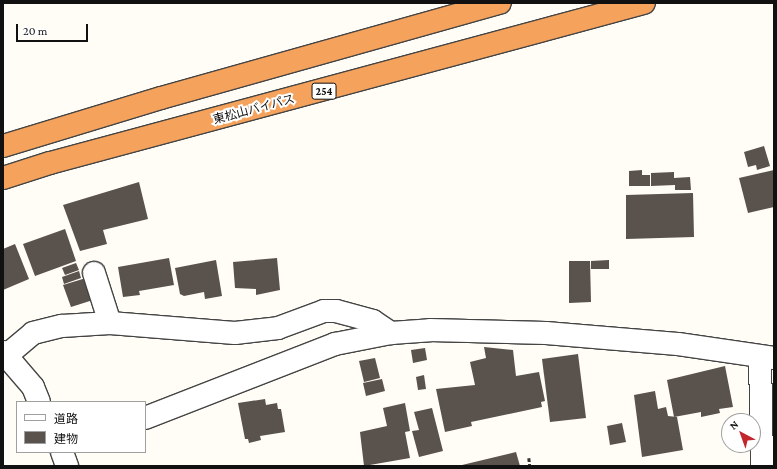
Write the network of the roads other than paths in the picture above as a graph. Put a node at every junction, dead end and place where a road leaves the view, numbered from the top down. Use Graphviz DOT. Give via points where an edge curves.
graph roads {
  1 [pos="500,3"];
  2 [pos="644,3"];
  3 [pos="3,146"];
  4 [pos="3,178"];
  5 [pos="94,273"];
  6 [pos="110,323"];
  7 [pos="391,334"];
  8 [pos="5,353"];
  9 [pos="767,358"];
  10 [pos="39,401"];
  11 [pos="146,418"];
  12 [pos="62,453"];
  13 [pos="67,466"];
  14 [pos="762,466"];
  1 -- 3 [label="highway" via="169,96"];
  2 -- 4 [label="highway, 東松山バイパス / 254"];
  5 -- 6 [label="street"];
  6 -- 7 [label="street" via="235,333 278,328 324,311 336,311 373,321"];
  6 -- 8 [label="street" via="62,326 33,333"];
  7 -- 9 [label="street" via="430,330 546,333 678,344"];
  7 -- 11 [label="street" via="335,344"];
  8 -- 10 [label="street" via="32,387"];
  9 -- 14 [label="street"];
  12 -- 13 [label="street"];
}
